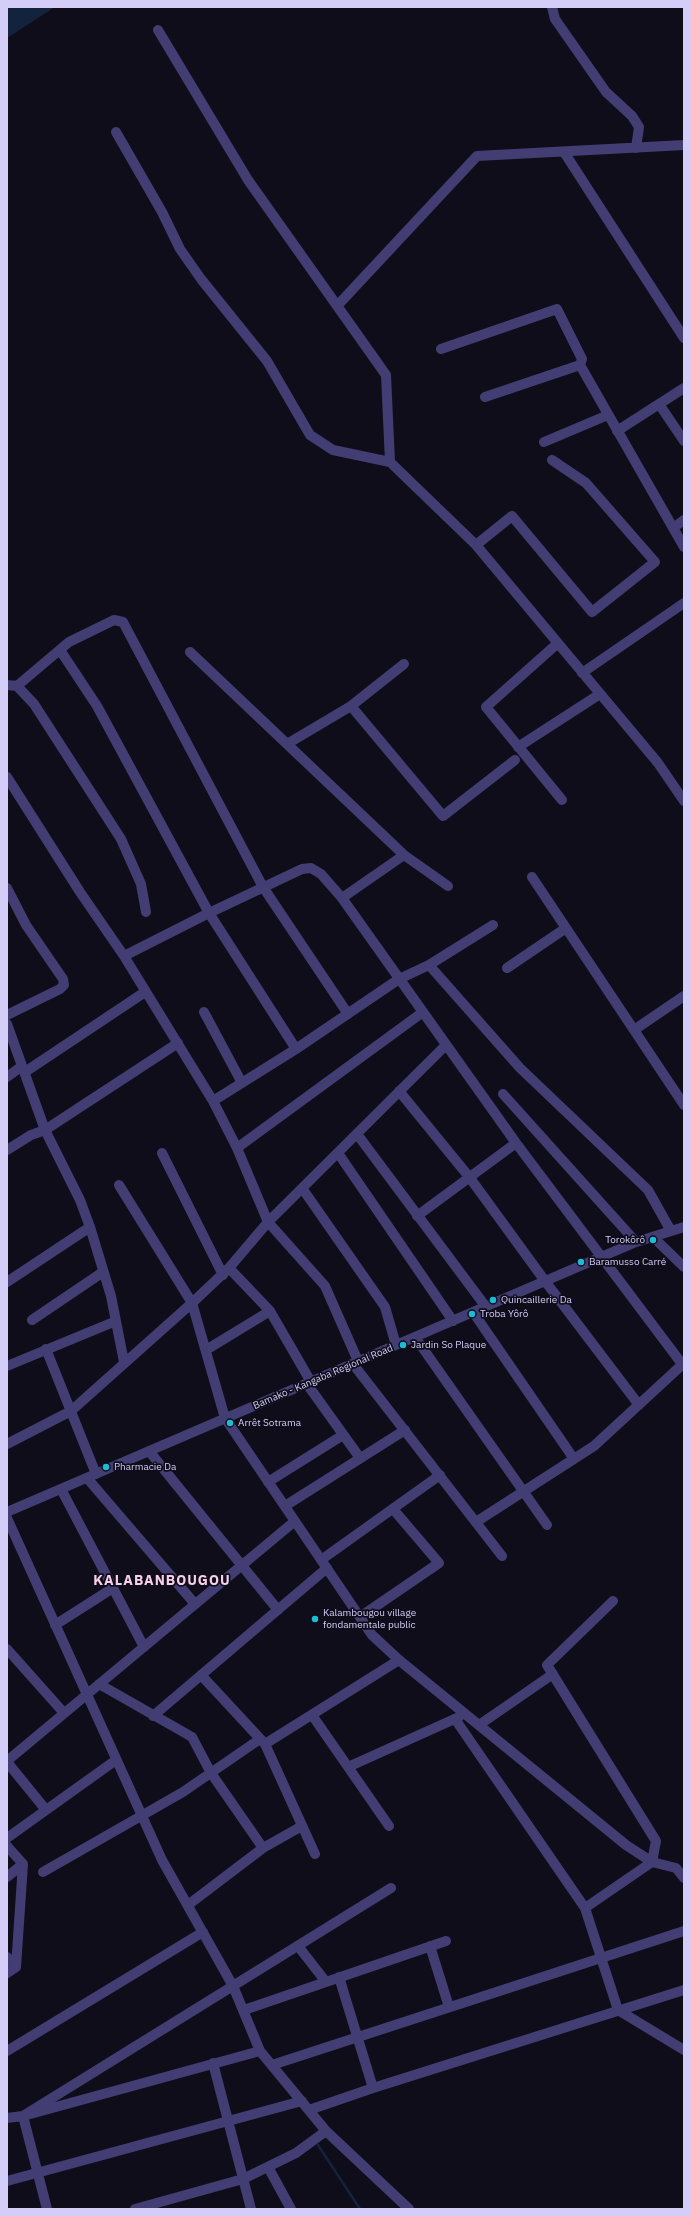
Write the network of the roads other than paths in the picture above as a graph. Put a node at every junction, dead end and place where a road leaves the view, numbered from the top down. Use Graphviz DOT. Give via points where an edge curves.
graph roads {
  1 [pos="552,7"];
  2 [pos="158,30"];
  3 [pos="116,132"];
  4 [pos="684,145"];
  5 [pos="636,148"];
  6 [pos="564,152"];
  7 [pos="337,306"];
  8 [pos="684,338"];
  9 [pos="441,349"];
  10 [pos="580,365"];
  11 [pos="684,388"];
  12 [pos="486,397"];
  13 [pos="659,404"];
  14 [pos="608,415"];
  15 [pos="617,431"];
  16 [pos="684,441"];
  17 [pos="544,442"];
  18 [pos="552,460"];
  19 [pos="390,462"];
  20 [pos="684,520"];
  21 [pos="673,528"];
  22 [pos="476,545"];
  23 [pos="684,547"];
  24 [pos="684,603"];
  25 [pos="558,643"];
  26 [pos="60,650"];
  27 [pos="190,652"];
  28 [pos="404,664"];
  29 [pos="582,672"];
  30 [pos="12,686"];
  31 [pos="600,694"];
  32 [pos="351,706"];
  33 [pos="287,744"];
  34 [pos="518,747"];
  35 [pos="515,760"];
  36 [pos="7,777"];
  37 [pos="562,800"];
  38 [pos="684,801"];
  39 [pos="404,855"];
  40 [pos="532,877"];
  41 [pos="448,886"];
  42 [pos="263,887"];
  43 [pos="7,888"];
  44 [pos="342,898"];
  45 [pos="146,912"];
  46 [pos="209,913"];
  47 [pos="493,925"];
  48 [pos="566,928"];
  49 [pos="124,956"];
  50 [pos="429,965"];
  51 [pos="507,968"];
  52 [pos="399,979"];
  53 [pos="145,992"];
  54 [pos="684,996"];
  55 [pos="204,1012"];
  56 [pos="423,1012"];
  57 [pos="348,1014"];
  58 [pos="7,1015"];
  59 [pos="7,1024"];
  60 [pos="634,1030"];
  61 [pos="178,1043"];
  62 [pos="446,1045"];
  63 [pos="296,1049"];
  64 [pos="24,1069"];
  65 [pos="7,1077"];
  66 [pos="242,1083"];
  67 [pos="399,1092"];
  68 [pos="503,1094"];
  69 [pos="213,1101"];
  70 [pos="684,1105"];
  71 [pos="45,1130"];
  72 [pos="357,1134"];
  73 [pos="516,1143"];
  74 [pos="237,1148"];
  75 [pos="7,1150"];
  76 [pos="162,1153"];
  77 [pos="338,1153"];
  78 [pos="470,1178"];
  79 [pos="119,1185"];
  80 [pos="302,1188"];
  81 [pos="417,1216"];
  82 [pos="268,1222"];
  83 [pos="90,1227"];
  84 [pos="684,1227"];
  85 [pos="671,1231"];
  86 [pos="653,1237"];
  87 [pos="636,1242"];
  88 [pos="601,1257"];
  89 [pos="684,1267"];
  90 [pos="103,1272"];
  91 [pos="226,1272"];
  92 [pos="7,1282"];
  93 [pos="545,1282"];
  94 [pos="192,1303"];
  95 [pos="486,1306"];
  96 [pos="270,1311"];
  97 [pos="473,1312"];
  98 [pos="32,1320"];
  99 [pos="116,1321"];
  100 [pos="453,1321"];
  101 [pos="415,1337"];
  102 [pos="396,1345"];
  103 [pos="46,1349"];
  104 [pos="206,1350"];
  105 [pos="124,1362"];
  106 [pos="356,1362"];
  107 [pos="683,1364"];
  108 [pos="7,1366"];
  109 [pos="309,1383"];
  110 [pos="639,1405"];
  111 [pos="71,1411"];
  112 [pos="225,1418"];
  113 [pos="405,1430"];
  114 [pos="343,1435"];
  115 [pos="7,1444"];
  116 [pos="150,1451"];
  117 [pos="360,1458"];
  118 [pos="574,1459"];
  119 [pos="440,1475"];
  120 [pos="91,1476"];
  121 [pos="268,1482"];
  122 [pos="62,1489"];
  123 [pos="524,1491"];
  124 [pos="285,1506"];
  125 [pos="393,1509"];
  126 [pos="7,1512"];
  127 [pos="7,1518"];
  128 [pos="295,1521"];
  129 [pos="476,1522"];
  130 [pos="547,1525"];
  131 [pos="502,1556"];
  132 [pos="324,1564"];
  133 [pos="242,1565"];
  134 [pos="113,1588"];
  135 [pos="613,1601"];
  136 [pos="194,1604"];
  137 [pos="278,1610"];
  138 [pos="360,1617"];
  139 [pos="55,1625"];
  140 [pos="144,1647"];
  141 [pos="7,1649"];
  142 [pos="399,1660"];
  143 [pos="553,1674"];
  144 [pos="201,1675"];
  145 [pos="99,1684"];
  146 [pos="86,1694"];
  147 [pos="64,1713"];
  148 [pos="465,1714"];
  149 [pos="312,1715"];
  150 [pos="153,1716"];
  151 [pos="455,1719"];
  152 [pos="479,1725"];
  153 [pos="262,1742"];
  154 [pos="116,1760"];
  155 [pos="7,1761"];
  156 [pos="348,1767"];
  157 [pos="211,1773"];
  158 [pos="46,1810"];
  159 [pos="142,1816"];
  160 [pos="302,1826"];
  161 [pos="389,1826"];
  162 [pos="7,1838"];
  163 [pos="7,1846"];
  164 [pos="263,1848"];
  165 [pos="315,1854"];
  166 [pos="652,1862"];
  167 [pos="23,1864"];
  168 [pos="44,1872"];
  169 [pos="7,1877"];
  170 [pos="684,1878"];
  171 [pos="391,1888"];
  172 [pos="188,1904"];
  173 [pos="585,1908"];
  174 [pos="684,1931"];
  175 [pos="203,1932"];
  176 [pos="446,1941"];
  177 [pos="298,1946"];
  178 [pos="430,1946"];
  179 [pos="7,1957"];
  180 [pos="602,1958"];
  181 [pos="16,1967"];
  182 [pos="7,1973"];
  183 [pos="339,1977"];
  184 [pos="326,1982"];
  185 [pos="233,1986"];
  186 [pos="684,1990"];
  187 [pos="449,2007"];
  188 [pos="244,2010"];
  189 [pos="618,2010"];
  190 [pos="357,2037"];
  191 [pos="684,2050"];
  192 [pos="7,2051"];
  193 [pos="260,2051"];
  194 [pos="213,2063"];
  195 [pos="272,2065"];
  196 [pos="373,2088"];
  197 [pos="302,2101"];
  198 [pos="309,2110"];
  199 [pos="23,2116"];
  200 [pos="7,2118"];
  201 [pos="228,2120"];
  202 [pos="326,2131"];
  203 [pos="268,2167"];
  204 [pos="37,2172"];
  205 [pos="243,2179"];
  206 [pos="7,2181"];
  207 [pos="47,2209"];
  208 [pos="135,2209"];
  209 [pos="251,2209"];
  210 [pos="291,2209"];
  211 [pos="409,2209"];
  1 -- 5 [label="street" via="555,19 606,92 632,116 639,127"];
  2 -- 7 [label="street" via="248,180"];
  3 -- 19 [label="street" via="180,249 267,361 310,435 333,450"];
  4 -- 5 [label="street"];
  5 -- 6 [label="street"];
  6 -- 7 [label="street" via="519,152 477,156"];
  6 -- 8 [label="street"];
  7 -- 19 [label="street" via="386,375"];
  9 -- 10 [label="street" via="557,309 582,359"];
  10 -- 12 [label="street"];
  10 -- 14 [label="street"];
  11 -- 13 [label="street"];
  13 -- 15 [label="street"];
  13 -- 16 [label="street"];
  14 -- 15 [label="street"];
  14 -- 17 [label="street"];
  15 -- 21 [label="street"];
  18 -- 22 [label="street" via="586,483 655,562 592,612 512,516"];
  19 -- 22 [label="street"];
  20 -- 21 [label="street"];
  21 -- 23 [label="street"];
  22 -- 25 [label="street"];
  24 -- 29 [label="street"];
  25 -- 29 [label="street"];
  25 -- 34 [label="street" via="486,707"];
  26 -- 30 [label="street"];
  26 -- 42 [label="street" via="69,642 114,620 123,622"];
  26 -- 46 [label="street" via="97,706"];
  27 -- 33 [label="street"];
  28 -- 32 [label="street"];
  29 -- 31 [label="street"];
  30 -- 45 [label="street" via="34,704 121,838 140,884"];
  31 -- 34 [label="street"];
  31 -- 38 [label="street" via="658,763"];
  32 -- 33 [label="street"];
  32 -- 35 [label="street" via="443,816"];
  33 -- 39 [label="street"];
  34 -- 37 [label="street"];
  36 -- 49 [label="street"];
  39 -- 41 [label="street"];
  39 -- 44 [label="street"];
  40 -- 48 [label="street"];
  42 -- 44 [label="street" via="302,869 311,868 321,874"];
  42 -- 46 [label="street"];
  42 -- 57 [label="street"];
  43 -- 58 [label="street" via="26,925 63,979 64,985"];
  44 -- 52 [label="street"];
  46 -- 49 [label="street"];
  46 -- 63 [label="street"];
  47 -- 50 [label="street"];
  48 -- 51 [label="street"];
  48 -- 60 [label="street"];
  49 -- 53 [label="street"];
  50 -- 52 [label="street"];
  50 -- 85 [label="street" via="520,1068 648,1190"];
  52 -- 56 [label="street"];
  52 -- 57 [label="street"];
  53 -- 61 [label="street"];
  53 -- 64 [label="street"];
  54 -- 60 [label="street"];
  55 -- 66 [label="street"];
  56 -- 62 [label="street"];
  56 -- 74 [label="street"];
  57 -- 63 [label="street"];
  59 -- 64 [label="street"];
  60 -- 70 [label="street"];
  61 -- 69 [label="street"];
  61 -- 71 [label="street"];
  62 -- 67 [label="street"];
  62 -- 73 [label="street"];
  63 -- 66 [label="street"];
  64 -- 65 [label="street"];
  64 -- 71 [label="street"];
  66 -- 69 [label="street"];
  67 -- 72 [label="street"];
  67 -- 78 [label="street"];
  68 -- 87 [label="street"];
  69 -- 74 [label="street"];
  71 -- 75 [label="street" via="31,1135"];
  71 -- 83 [label="street" via="80,1200"];
  72 -- 77 [label="street"];
  72 -- 81 [label="street"];
  73 -- 78 [label="street"];
  73 -- 88 [label="street"];
  74 -- 82 [label="street"];
  76 -- 91 [label="street"];
  77 -- 80 [label="street"];
  77 -- 100 [label="street"];
  78 -- 81 [label="street"];
  78 -- 93 [label="street"];
  79 -- 94 [label="street"];
  80 -- 82 [label="street"];
  80 -- 102 [label="street" via="385,1307"];
  81 -- 95 [label="street"];
  82 -- 91 [label="street"];
  82 -- 106 [label="street" via="325,1286"];
  83 -- 90 [label="street"];
  83 -- 92 [label="street"];
  84 -- 85 [label="street, Bamako - Kangaba Regional Road"];
  85 -- 86 [label="street, Bamako - Kangaba Regional Road"];
  86 -- 87 [label="street, Bamako - Kangaba Regional Road"];
  86 -- 89 [label="street"];
  87 -- 88 [label="street, Bamako - Kangaba Regional Road"];
  88 -- 93 [label="street, Bamako - Kangaba Regional Road"];
  88 -- 107 [label="street"];
  90 -- 98 [label="street"];
  90 -- 99 [label="street"];
  91 -- 94 [label="street"];
  91 -- 96 [label="street"];
  93 -- 95 [label="street, Bamako - Kangaba Regional Road"];
  93 -- 110 [label="street"];
  94 -- 104 [label="street"];
  94 -- 105 [label="street"];
  95 -- 97 [label="street, Bamako - Kangaba Regional Road"];
  96 -- 104 [label="street"];
  96 -- 109 [label="street"];
  97 -- 100 [label="street, Bamako - Kangaba Regional Road"];
  97 -- 118 [label="street"];
  99 -- 103 [label="street"];
  99 -- 105 [label="street"];
  100 -- 101 [label="street, Bamako - Kangaba Regional Road"];
  101 -- 102 [label="street, Bamako - Kangaba Regional Road"];
  101 -- 123 [label="street"];
  102 -- 106 [label="street, Bamako - Kangaba Regional Road"];
  103 -- 108 [label="street"];
  103 -- 111 [label="street"];
  104 -- 112 [label="street"];
  105 -- 111 [label="street"];
  106 -- 109 [label="street, Bamako - Kangaba Regional Road"];
  106 -- 113 [label="street"];
  107 -- 110 [label="street"];
  109 -- 112 [label="street, Bamako - Kangaba Regional Road"];
  109 -- 114 [label="street"];
  110 -- 118 [label="street" via="594,1446"];
  111 -- 115 [label="street"];
  111 -- 120 [label="street"];
  112 -- 116 [label="street, Bamako - Kangaba Regional Road"];
  112 -- 121 [label="street"];
  113 -- 117 [label="street"];
  113 -- 119 [label="street"];
  114 -- 117 [label="street"];
  114 -- 121 [label="street"];
  116 -- 120 [label="street, Bamako - Kangaba Regional Road"];
  116 -- 133 [label="street"];
  117 -- 124 [label="street"];
  118 -- 123 [label="street"];
  119 -- 125 [label="street"];
  119 -- 129 [label="street"];
  120 -- 122 [label="street, Bamako - Kangaba Regional Road"];
  120 -- 136 [label="street"];
  121 -- 124 [label="street"];
  122 -- 126 [label="street, Bamako - Kangaba Regional Road"];
  122 -- 134 [label="street"];
  123 -- 129 [label="street"];
  123 -- 130 [label="street"];
  124 -- 128 [label="street"];
  125 -- 132 [label="street"];
  125 -- 138 [label="street" via="439,1563"];
  127 -- 139 [label="street"];
  128 -- 132 [label="street"];
  128 -- 133 [label="street"];
  129 -- 131 [label="street"];
  132 -- 137 [label="street"];
  132 -- 138 [label="street"];
  133 -- 136 [label="street"];
  133 -- 137 [label="street"];
  134 -- 139 [label="street"];
  134 -- 140 [label="street"];
  135 -- 143 [label="street" via="547,1665"];
  136 -- 140 [label="street"];
  137 -- 144 [label="street"];
  138 -- 142 [label="street" via="372,1635"];
  139 -- 146 [label="street"];
  140 -- 145 [label="street"];
  141 -- 147 [label="street"];
  142 -- 148 [label="street"];
  142 -- 149 [label="street"];
  143 -- 152 [label="street"];
  143 -- 166 [label="street" via="656,1841"];
  144 -- 150 [label="street"];
  144 -- 153 [label="street"];
  145 -- 146 [label="street"];
  145 -- 150 [label="street"];
  146 -- 147 [label="street"];
  146 -- 154 [label="street"];
  147 -- 155 [label="street"];
  148 -- 151 [label="street"];
  148 -- 152 [label="street"];
  149 -- 153 [label="street"];
  149 -- 156 [label="street"];
  150 -- 157 [label="street" via="192,1737"];
  151 -- 156 [label="street"];
  151 -- 173 [label="street"];
  152 -- 166 [label="street" via="626,1845"];
  153 -- 157 [label="street"];
  153 -- 160 [label="street"];
  154 -- 158 [label="street"];
  154 -- 159 [label="street"];
  155 -- 158 [label="street"];
  156 -- 161 [label="street"];
  157 -- 159 [label="street"];
  157 -- 164 [label="street"];
  158 -- 162 [label="street"];
  159 -- 168 [label="street"];
  159 -- 172 [label="street" via="162,1860"];
  160 -- 164 [label="street"];
  160 -- 165 [label="street"];
  163 -- 167 [label="street"];
  164 -- 172 [label="street"];
  166 -- 170 [label="street" via="676,1868"];
  166 -- 173 [label="street"];
  167 -- 169 [label="street"];
  167 -- 181 [label="street"];
  171 -- 177 [label="street"];
  172 -- 175 [label="street"];
  173 -- 180 [label="street"];
  174 -- 180 [label="street"];
  175 -- 185 [label="street"];
  175 -- 192 [label="street"];
  176 -- 178 [label="street"];
  177 -- 184 [label="street"];
  177 -- 185 [label="street"];
  178 -- 183 [label="street"];
  178 -- 187 [label="street"];
  179 -- 181 [label="street"];
  180 -- 187 [label="street"];
  180 -- 189 [label="street"];
  181 -- 182 [label="street"];
  183 -- 184 [label="street"];
  183 -- 190 [label="street"];
  184 -- 188 [label="street"];
  185 -- 188 [label="street"];
  185 -- 199 [label="street"];
  186 -- 189 [label="street"];
  187 -- 190 [label="street"];
  188 -- 193 [label="street"];
  189 -- 191 [label="street"];
  189 -- 196 [label="street"];
  190 -- 195 [label="street"];
  190 -- 196 [label="street"];
  193 -- 194 [label="street"];
  193 -- 195 [label="street"];
  194 -- 199 [label="street"];
  194 -- 201 [label="street"];
  195 -- 197 [label="street"];
  196 -- 198 [label="street"];
  197 -- 198 [label="street"];
  197 -- 201 [label="street"];
  198 -- 202 [label="street"];
  199 -- 200 [label="street"];
  199 -- 204 [label="street"];
  201 -- 204 [label="street"];
  201 -- 205 [label="street"];
  202 -- 203 [label="street" via="296,2153"];
  202 -- 211 [label="street"];
  203 -- 205 [label="street"];
  203 -- 210 [label="street"];
  204 -- 206 [label="street"];
  204 -- 207 [label="street"];
  205 -- 208 [label="street"];
  205 -- 209 [label="street"];
}
